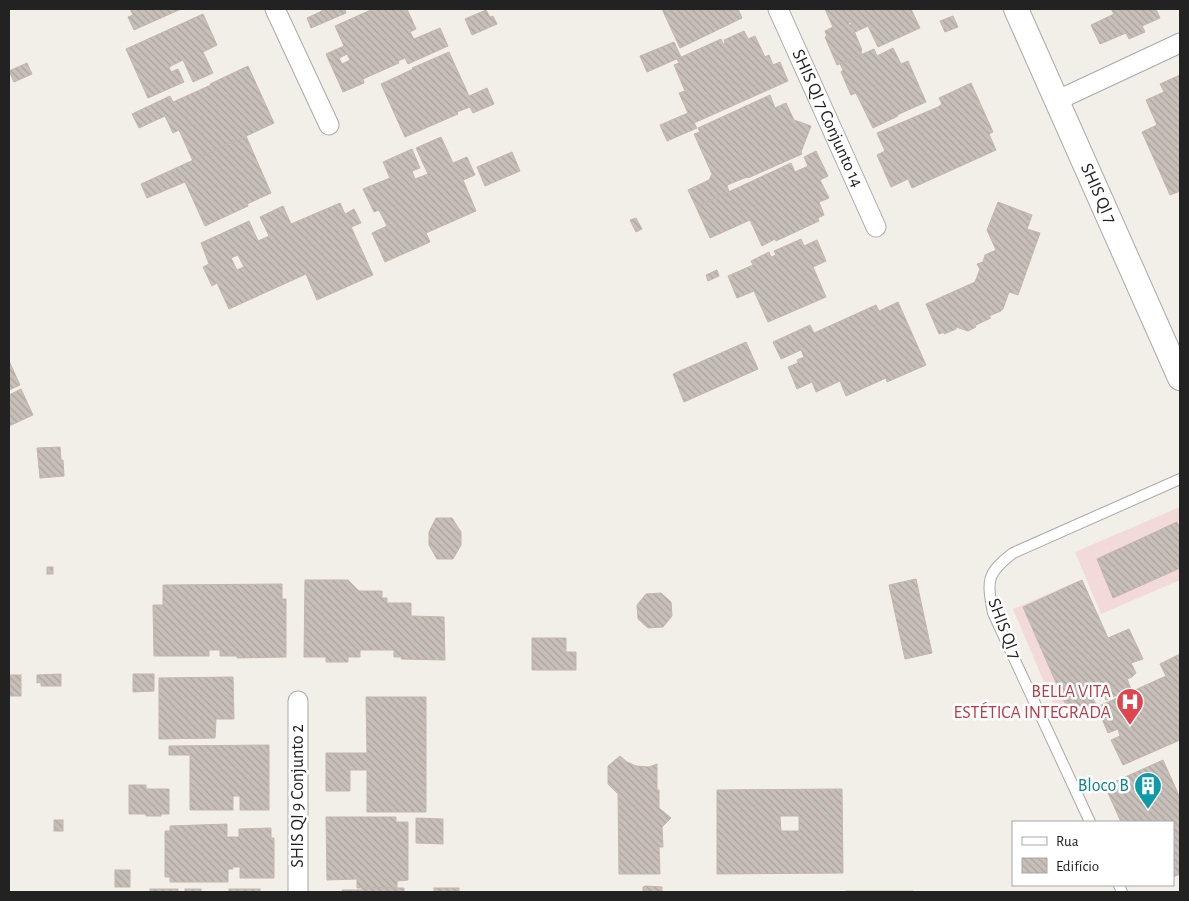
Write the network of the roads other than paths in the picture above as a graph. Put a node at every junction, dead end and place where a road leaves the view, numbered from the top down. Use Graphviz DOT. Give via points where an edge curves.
graph roads {
  1 [pos="275,9"];
  2 [pos="778,9"];
  3 [pos="1016,9"];
  4 [pos="1180,43"];
  5 [pos="1058,100"];
  6 [pos="329,124"];
  7 [pos="876,227"];
  8 [pos="1180,378"];
  9 [pos="1180,479"];
  10 [pos="298,701"];
  11 [pos="1090,821"];
  12 [pos="298,892"];
  1 -- 6 [label="street"];
  2 -- 7 [label="street, SHIS QI 7 Conjunto 14"];
  3 -- 5 [label="street, SHIS QI 7"];
  4 -- 5 [label="street"];
  5 -- 8 [label="street, SHIS QI 7"];
  9 -- 11 [label="lane, SHIS QI 7" via="1013,553 991,574 989,591 993,613"];
  10 -- 12 [label="street, SHIS QI 9 Conjunto 2"];
}
